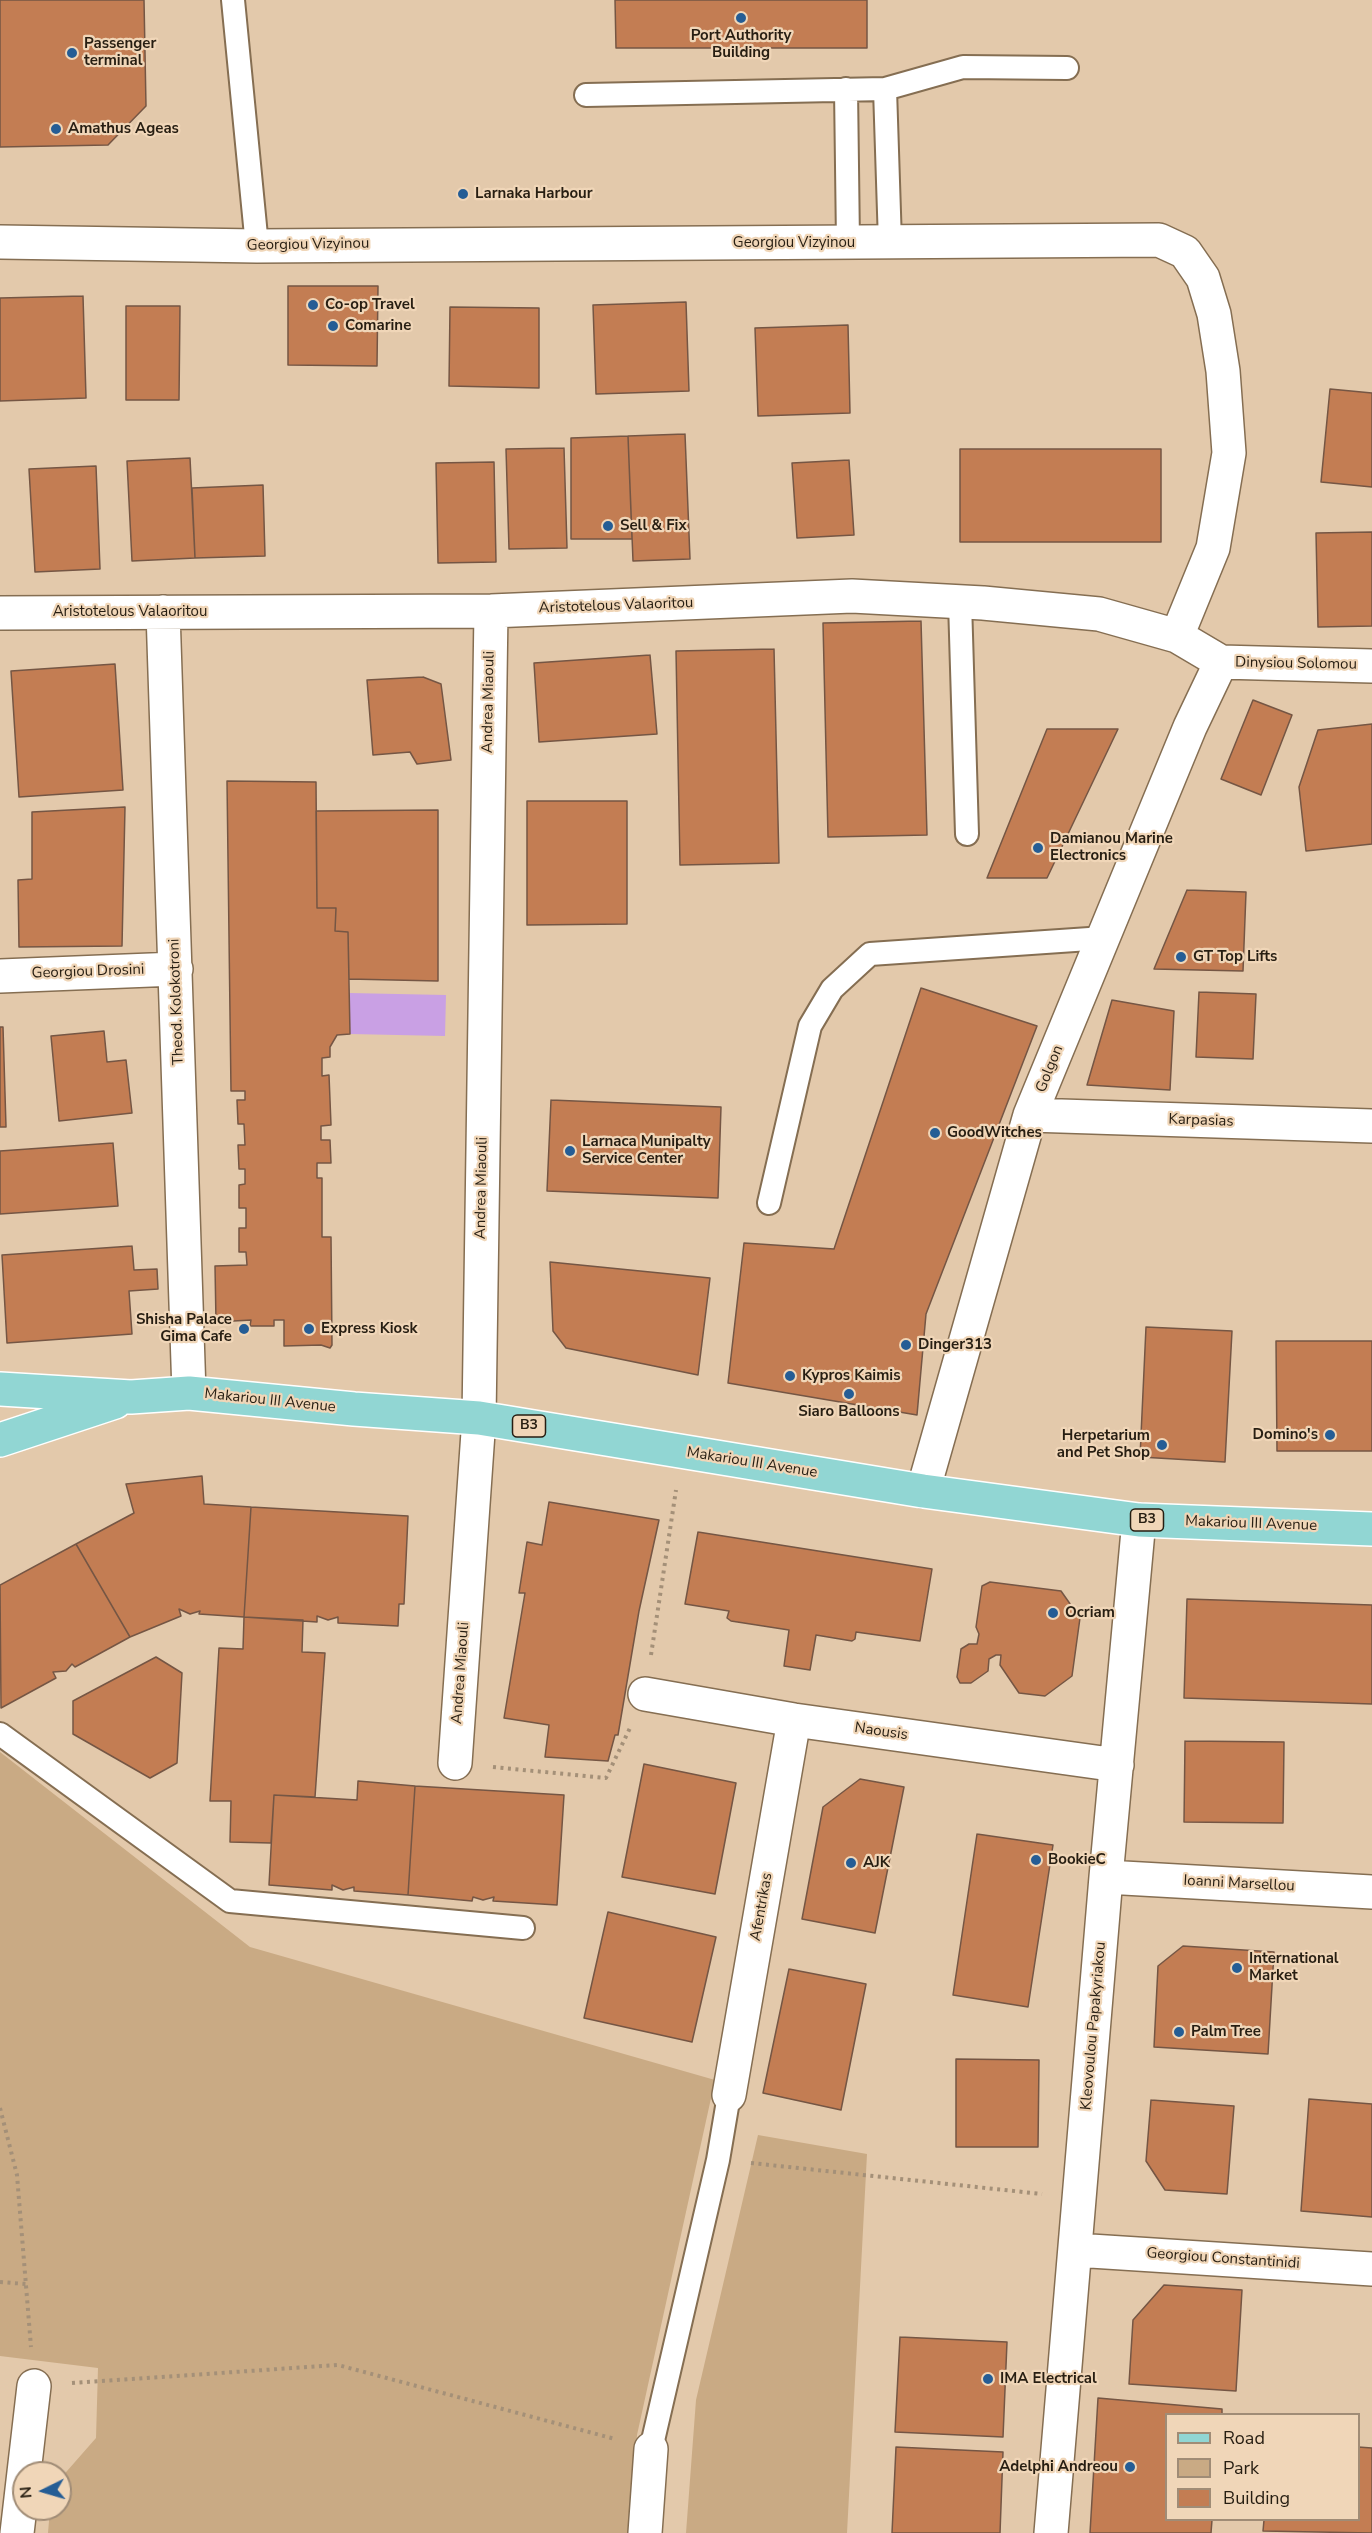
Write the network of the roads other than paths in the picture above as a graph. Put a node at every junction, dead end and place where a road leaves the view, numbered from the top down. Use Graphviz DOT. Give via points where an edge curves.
graph roads {
  1 [pos="233,0"];
  2 [pos="1067,68"];
  3 [pos="846,88"];
  4 [pos="885,89"];
  5 [pos="586,95"];
  6 [pos="0,242"];
  7 [pos="848,243"];
  8 [pos="890,243"];
  9 [pos="257,246"];
  10 [pos="960,602"];
  11 [pos="490,611"];
  12 [pos="163,612"];
  13 [pos="0,613"];
  14 [pos="1178,636"];
  15 [pos="1221,662"];
  16 [pos="1372,666"];
  17 [pos="967,834"];
  18 [pos="1104,938"];
  19 [pos="176,969"];
  20 [pos="0,975"];
  21 [pos="1030,1115"];
  22 [pos="1372,1126"];
  23 [pos="769,1203"];
  24 [pos="0,1389"];
  25 [pos="189,1393"];
  26 [pos="131,1397"];
  27 [pos="479,1418"];
  28 [pos="0,1440"];
  29 [pos="923,1491"];
  30 [pos="1139,1520"];
  31 [pos="1372,1529"];
  32 [pos="645,1694"];
  33 [pos="794,1720"];
  34 [pos="0,1734"];
  35 [pos="455,1763"];
  36 [pos="1117,1766"];
  37 [pos="1106,1877"];
  38 [pos="1372,1892"];
  39 [pos="523,1928"];
  40 [pos="729,2095"];
  41 [pos="1075,2250"];
  42 [pos="1372,2269"];
  43 [pos="34,2386"];
  44 [pos="651,2449"];
  45 [pos="17,2533"];
  46 [pos="645,2533"];
  47 [pos="1051,2533"];
  1 -- 9 [label="lane"];
  2 -- 4 [label="lane" via="963,66"];
  3 -- 4 [label="lane"];
  3 -- 5 [label="lane"];
  3 -- 7 [label="lane"];
  4 -- 8 [label="lane"];
  6 -- 9 [label="street, Georgiou Vizyinou"];
  7 -- 8 [label="street, Georgiou Vizyinou"];
  7 -- 9 [label="street, Georgiou Vizyinou"];
  8 -- 14 [label="street, Georgiou Vizyinou" via="1159,240 1185,252 1203,278 1214,314 1229,453 1213,549"];
  10 -- 11 [label="street, Aristotelous Valaoritou" via="852,596"];
  10 -- 14 [label="street, Aristotelous Valaoritou" via="1099,614"];
  10 -- 17 [label="lane"];
  11 -- 12 [label="street, Aristotelous Valaoritou"];
  11 -- 27 [label="street, Andrea Miaouli"];
  12 -- 13 [label="street, Aristotelous Valaoritou"];
  12 -- 19 [label="street, Theod. Kolokotroni"];
  14 -- 15 [label="street, Aristotelous Valaoritou"];
  15 -- 16 [label="street, Dinysiou Solomou"];
  15 -- 18 [label="street, Golgon" via="1190,727"];
  18 -- 21 [label="street, Golgon"];
  18 -- 23 [label="lane" via="870,954 832,989 810,1026"];
  19 -- 20 [label="street, Georgiou Drosini"];
  19 -- 25 [label="street, Theod. Kolokotroni"];
  21 -- 22 [label="street, Karpasias"];
  21 -- 29 [label="street, Golgon"];
  24 -- 26 [label="main road, Makariou III Avenue / B3"];
  25 -- 26 [label="main road, Makariou III Avenue / B3"];
  25 -- 27 [label="main road, Makariou III Avenue / B3"];
  26 -- 28 [label="main road, Makariou III Avenue / B3"];
  27 -- 29 [label="main road, Makariou III Avenue / B3"];
  27 -- 35 [label="street, Andrea Miaouli"];
  29 -- 30 [label="main road, Makariou III Avenue / B3"];
  30 -- 31 [label="main road, Makariou III Avenue / B3"];
  30 -- 36 [label="street, Kleovoulou Papakyriakou"];
  32 -- 33 [label="street, Naousis"];
  33 -- 36 [label="street, Naousis"];
  33 -- 40 [label="street, Afentrikas"];
  34 -- 39 [label="lane" via="230,1901"];
  36 -- 37 [label="street, Kleovoulou Papakyriakou"];
  37 -- 38 [label="street, Ioanni Marsellou"];
  37 -- 41 [label="street, Kleovoulou Papakyriakou"];
  40 -- 44 [label="lane" via="718,2160"];
  41 -- 42 [label="street, Georgiou Constantinidi"];
  41 -- 47 [label="street, Kleovoulou Papakyriakou"];
  43 -- 45 [label="street"];
  44 -- 46 [label="street"];
}
